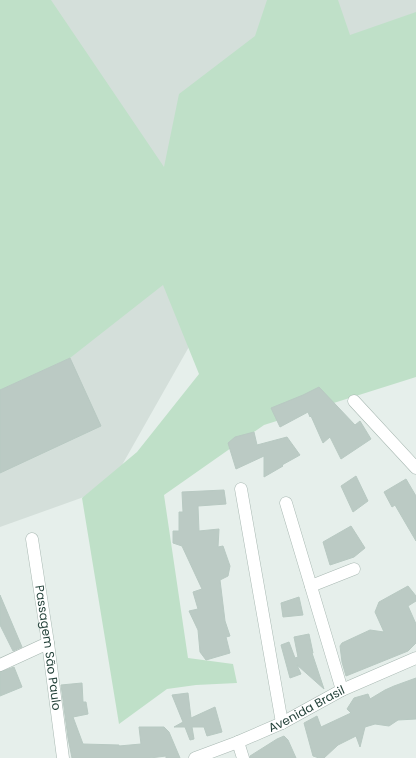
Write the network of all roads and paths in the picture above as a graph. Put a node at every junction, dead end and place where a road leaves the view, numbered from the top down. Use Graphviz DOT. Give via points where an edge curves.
graph roads {
  1 [pos="354,401"];
  2 [pos="416,468"];
  3 [pos="241,489"];
  4 [pos="286,503"];
  5 [pos="32,539"];
  6 [pos="354,569"];
  7 [pos="311,586"];
  8 [pos="48,643"];
  9 [pos="416,658"];
  10 [pos="0,665"];
  11 [pos="342,690"];
  12 [pos="282,723"];
  13 [pos="238,742"];
  14 [pos="63,758"];
  15 [pos="195,758"];
  16 [pos="244,758"];
  1 -- 2 [label="street"];
  3 -- 12 [label="street"];
  4 -- 7 [label="street"];
  5 -- 8 [label="street, Passagem São Paulo"];
  6 -- 7 [label="street"];
  7 -- 11 [label="street"];
  8 -- 10 [label="street"];
  8 -- 14 [label="street, Passagem São Paulo"];
  9 -- 11 [label="street, Avenida Brasil"];
  11 -- 12 [label="street, Avenida Brasil"];
  12 -- 13 [label="street, Avenida Brasil"];
  13 -- 15 [label="street, Avenida Brasil"];
  13 -- 16 [label="street"];
}
